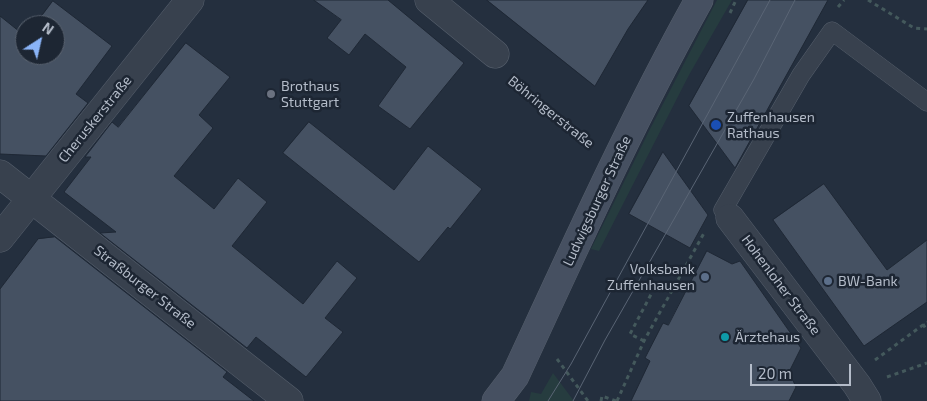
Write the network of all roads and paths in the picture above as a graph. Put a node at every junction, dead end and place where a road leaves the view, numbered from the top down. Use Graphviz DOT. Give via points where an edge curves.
graph roads {
  1 [pos="190,0"];
  2 [pos="429,0"];
  3 [pos="699,0"];
  4 [pos="868,0"];
  5 [pos="927,28"];
  6 [pos="495,54"];
  7 [pos="927,102"];
  8 [pos="614,162"];
  9 [pos="0,174"];
  10 [pos="31,198"];
  11 [pos="720,221"];
  12 [pos="0,238"];
  13 [pos="656,285"];
  14 [pos="925,323"];
  15 [pos="927,331"];
  16 [pos="644,341"];
  17 [pos="927,363"];
  18 [pos="514,389"];
  19 [pos="862,393"];
  20 [pos="289,401"];
  21 [pos="496,401"];
  22 [pos="588,401"];
  23 [pos="601,401"];
  24 [pos="616,401"];
  1 -- 10 [label="street, Cheruskerstraße"];
  2 -- 6 [label="street"];
  3 -- 8 [label="main road, Ludwigsburger Straße"];
  4 -- 5 [label="path" via="914,28"];
  6 -- 8 [label="path, Böhringerstraße" via="497,69"];
  7 -- 11 [label="lane" via="832,31 801,74 723,210"];
  8 -- 18 [label="main road, Ludwigsburger Straße"];
  9 -- 10 [label="street, Straßburger Straße"];
  10 -- 12 [label="street, Cheruskerstraße"];
  10 -- 20 [label="street, Straßburger Straße"];
  11 -- 16 [label="path"];
  11 -- 19 [label="street, Hohenloher Straße"];
  13 -- 16 [label="path" via="630,334"];
  14 -- 15 [label="path"];
  14 -- 19 [label="path" via="874,361"];
  16 -- 24 [label="path"];
  17 -- 19 [label="path"];
  18 -- 21 [label="main road, Ludwigsburger Straße"];
  18 -- 22 [label="path" via="539,382 555,357"];
  23 -- 24 [label="path" via="602,396"];
}
